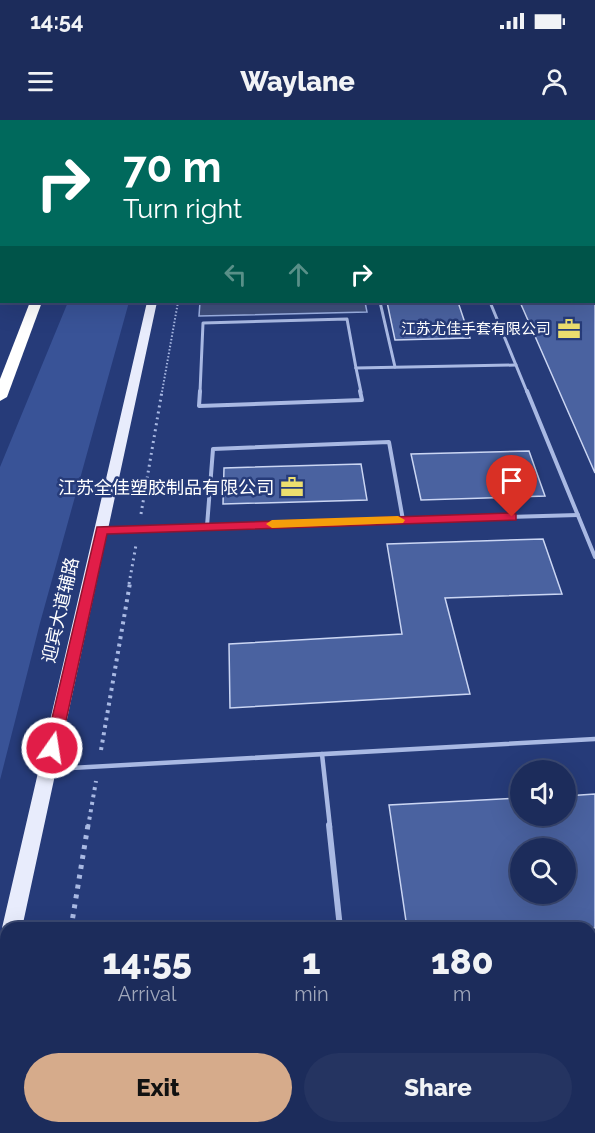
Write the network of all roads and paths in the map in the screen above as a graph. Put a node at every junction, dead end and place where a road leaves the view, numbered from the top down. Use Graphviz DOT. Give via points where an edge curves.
graph roads {
  1 [pos="36,303"];
  2 [pos="48,303"];
  3 [pos="152,303"];
  4 [pos="178,303"];
  5 [pos="380,303"];
  6 [pos="490,303"];
  7 [pos="516,365"];
  8 [pos="395,367"];
  9 [pos="356,368"];
  10 [pos="2,392"];
  11 [pos="578,515"];
  12 [pos="403,520"];
  13 [pos="207,526"];
  14 [pos="139,528"];
  15 [pos="101,530"];
  16 [pos="595,557"];
  17 [pos="595,739"];
  18 [pos="322,754"];
  19 [pos="98,767"];
  20 [pos="48,770"];
  21 [pos="13,922"];
  22 [pos="72,922"];
  23 [pos="339,922"];
  1 -- 10 [label="highway"];
  2 -- 10 [label="highway"];
  3 -- 15 [label="main road, 迎宾大道辅路"];
  4 -- 14 [label="path"];
  5 -- 8 [label="lane"];
  6 -- 7 [label="lane"];
  7 -- 8 [label="lane"];
  7 -- 11 [label="lane"];
  8 -- 9 [label="lane"];
  9 -- 9 [label="lane" via="362,400 199,406 203,323 347,319"];
  11 -- 12 [label="lane"];
  11 -- 16 [label="lane"];
  12 -- 13 [label="lane"];
  12 -- 13 [label="lane" via="389,442 213,449"];
  13 -- 14 [label="lane"];
  14 -- 15 [label="lane"];
  14 -- 19 [label="path"];
  15 -- 20 [label="main road, 迎宾大道辅路"];
  17 -- 18 [label="lane"];
  18 -- 19 [label="lane"];
  18 -- 23 [label="lane"];
  19 -- 20 [label="lane"];
  19 -- 22 [label="path"];
  20 -- 21 [label="main road, 迎宾大道辅路"];
}
